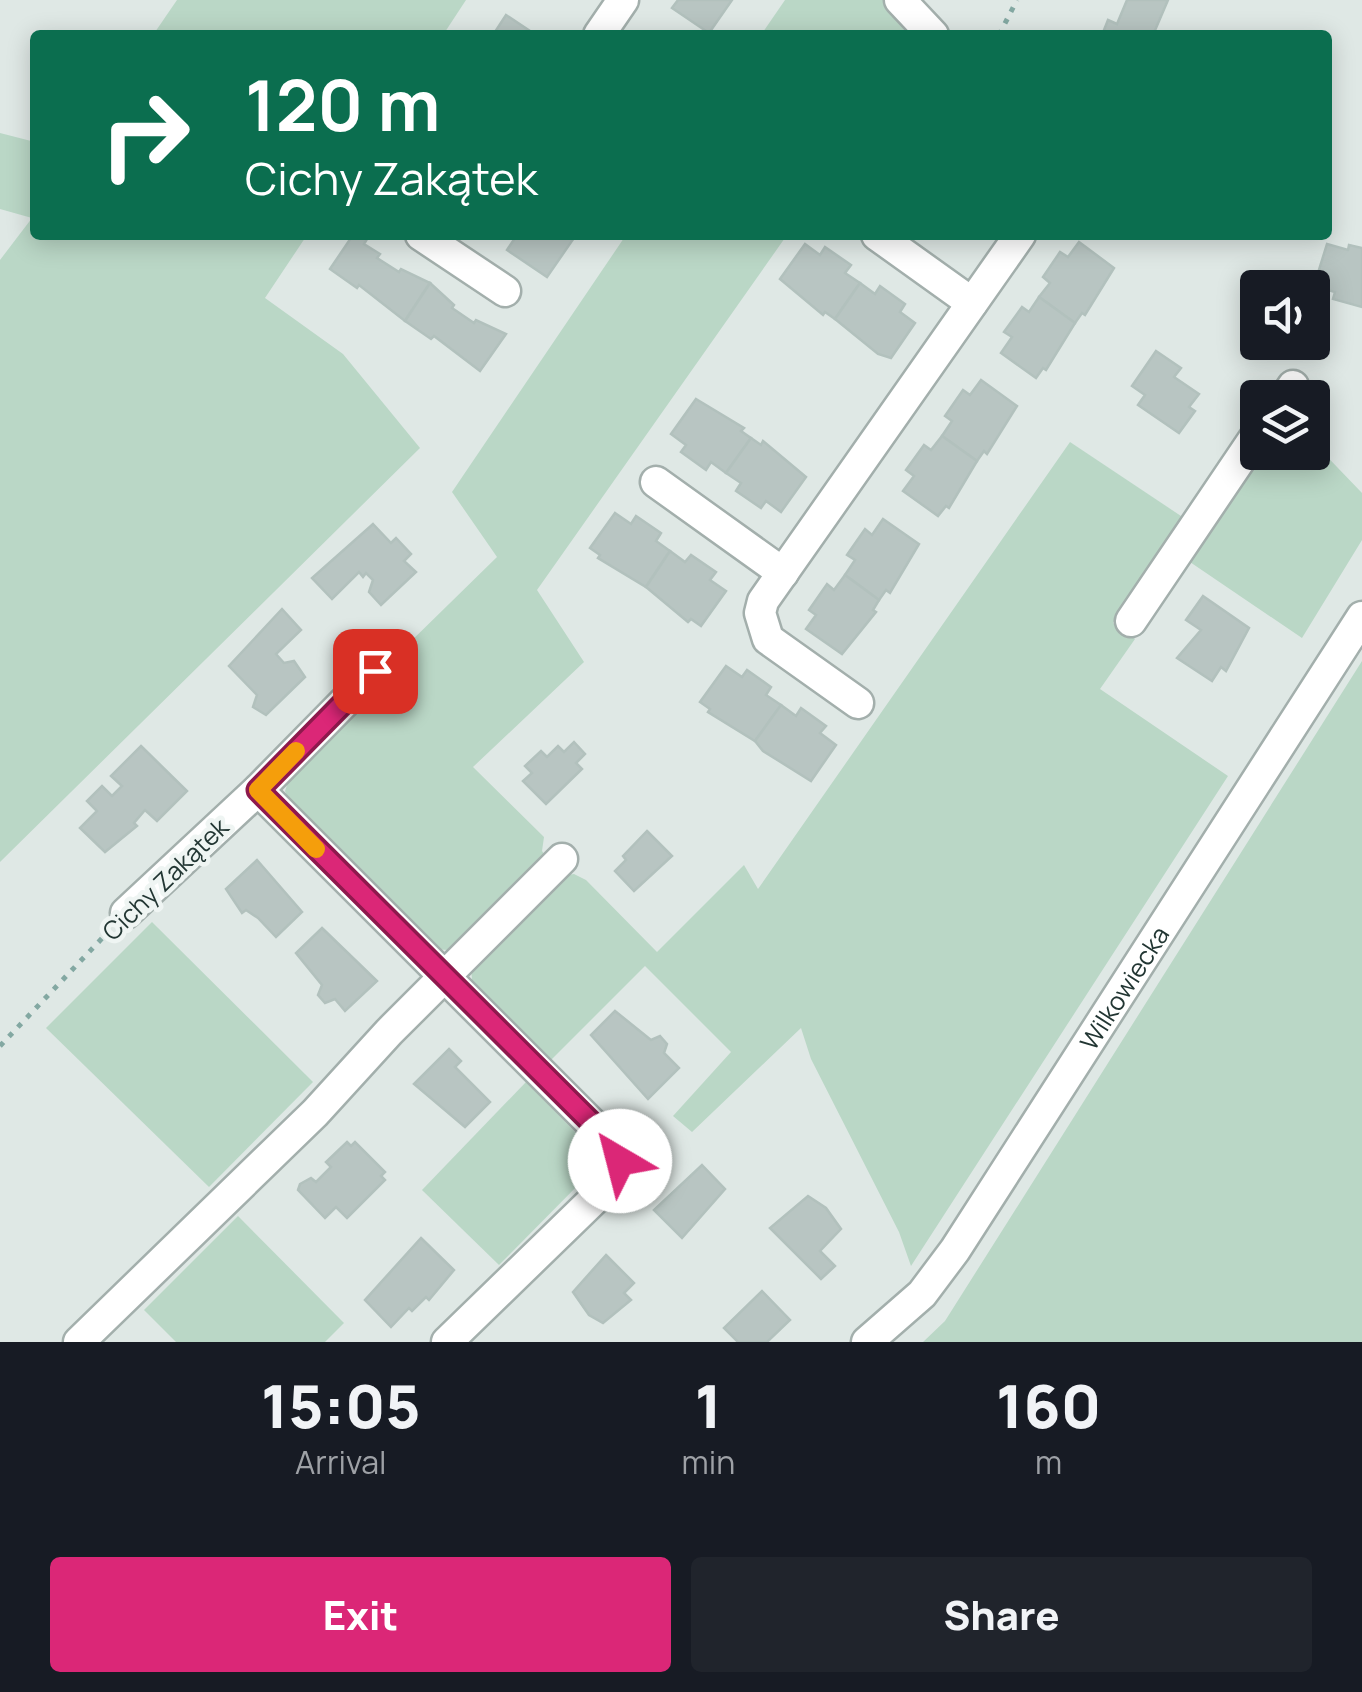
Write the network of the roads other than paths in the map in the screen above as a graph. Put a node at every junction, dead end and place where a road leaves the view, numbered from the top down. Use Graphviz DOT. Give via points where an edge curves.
graph roads {
  1 [pos="623,0"];
  2 [pos="900,0"];
  3 [pos="602,30"];
  4 [pos="928,30"];
  5 [pos="883,240"];
  6 [pos="1016,240"];
  7 [pos="454,244"];
  8 [pos="506,291"];
  9 [pos="972,303"];
  10 [pos="1240,460"];
  11 [pos="656,482"];
  12 [pos="783,573"];
  13 [pos="1362,616"];
  14 [pos="1132,622"];
  15 [pos="375,671"];
  16 [pos="858,703"];
  17 [pos="258,790"];
  18 [pos="562,859"];
  19 [pos="126,913"];
  20 [pos="444,976"];
  21 [pos="79,1342"];
  22 [pos="447,1342"];
  23 [pos="868,1342"];
  1 -- 3 [label="street"];
  2 -- 4 [label="street"];
  5 -- 9 [label="street"];
  6 -- 9 [label="street"];
  7 -- 8 [label="street"];
  9 -- 12 [label="street"];
  10 -- 14 [label="street"];
  11 -- 12 [label="street"];
  12 -- 16 [label="street" via="760,612 768,639"];
  13 -- 23 [label="street, Wilkowiecka" via="954,1250 922,1294"];
  15 -- 17 [label="street, Cichy Zakątek"];
  17 -- 19 [label="street, Cichy Zakątek"];
  17 -- 20 [label="street"];
  18 -- 20 [label="street"];
  20 -- 21 [label="street" via="315,1113"];
  20 -- 22 [label="street" via="617,1148 620,1167"];
}
